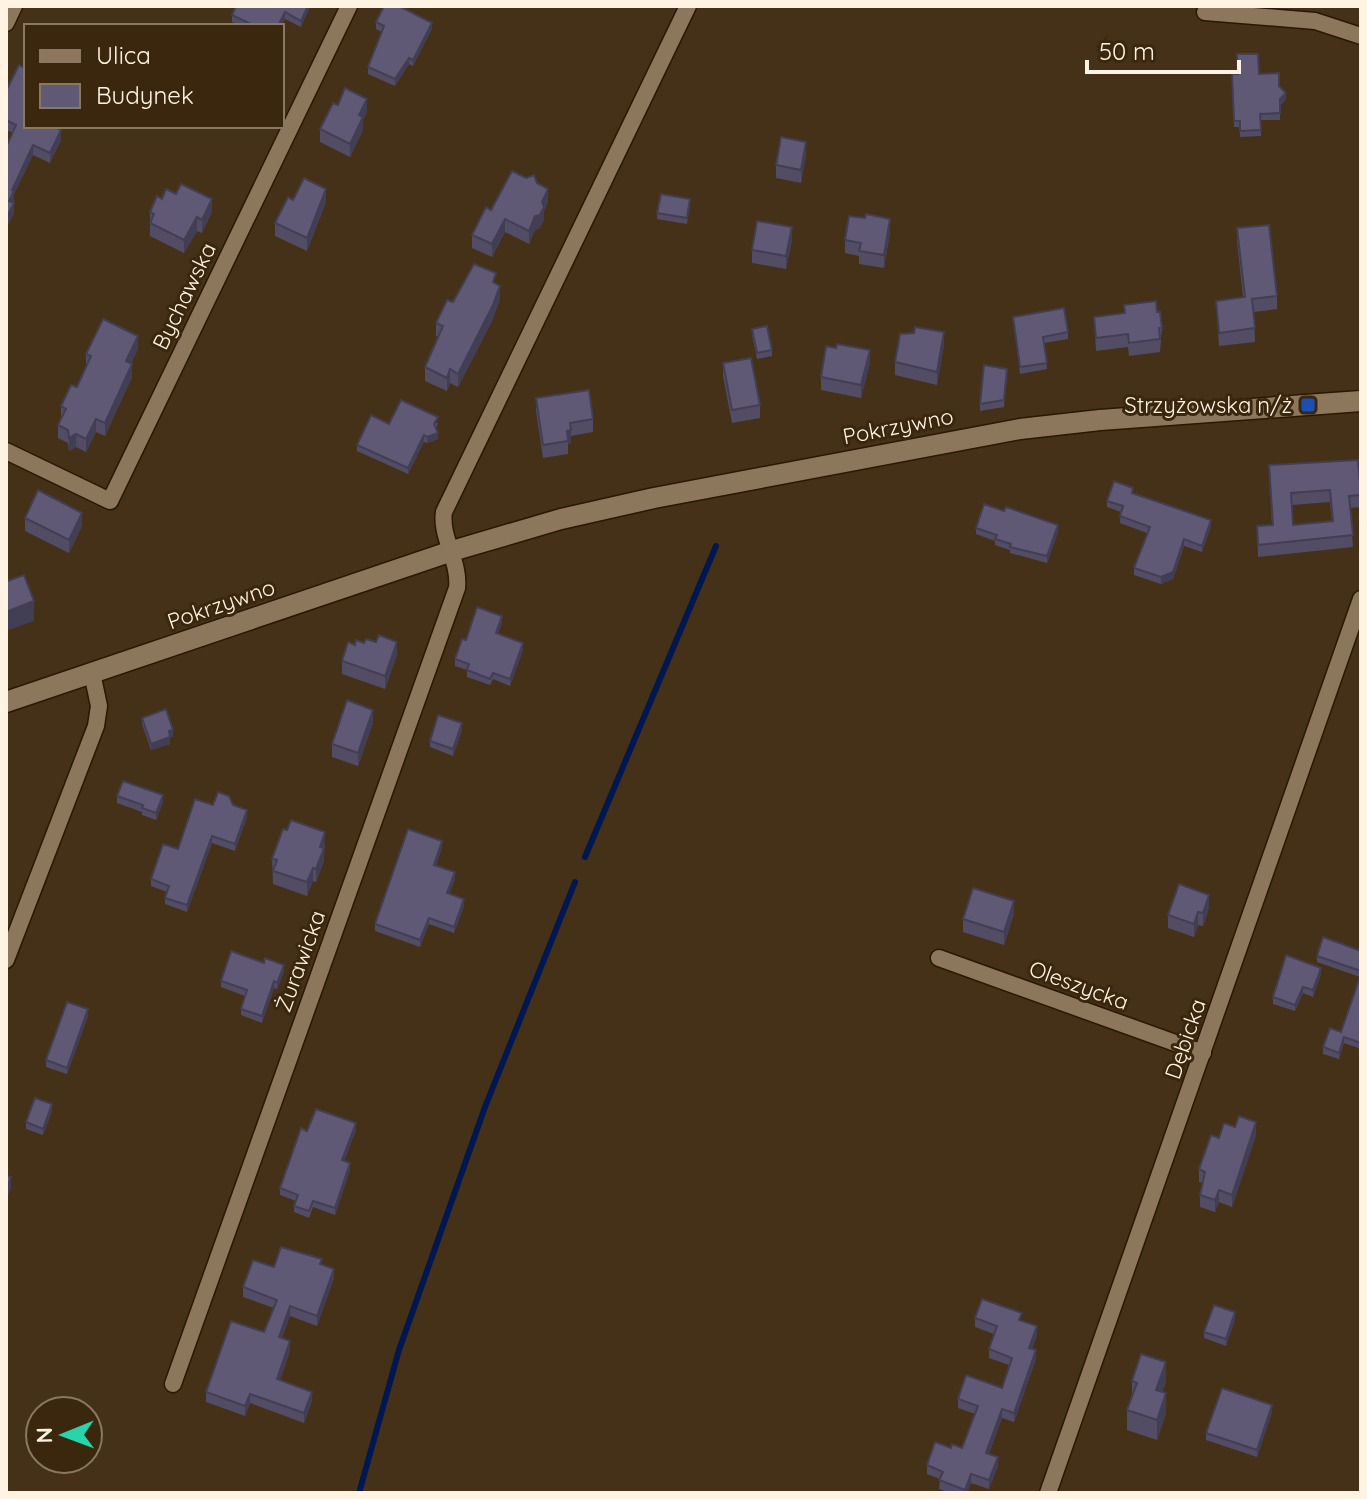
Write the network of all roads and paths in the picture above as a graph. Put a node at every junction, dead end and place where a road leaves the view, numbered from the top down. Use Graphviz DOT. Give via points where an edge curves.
graph roads {
  1 [pos="14,6"];
  2 [pos="349,6"];
  3 [pos="688,6"];
  4 [pos="1205,12"];
  5 [pos="1317,13"];
  6 [pos="6,23"];
  7 [pos="1361,36"];
  8 [pos="1361,401"];
  9 [pos="6,451"];
  10 [pos="452,551"];
  11 [pos="1361,599"];
  12 [pos="92,673"];
  13 [pos="6,702"];
  14 [pos="939,958"];
  15 [pos="6,960"];
  16 [pos="1203,1053"];
  17 [pos="173,1384"];
  18 [pos="1048,1493"];
  1 -- 6 [label="street"];
  2 -- 9 [label="street, Bychawska" via="110,501"];
  3 -- 10 [label="street" via="444,512"];
  4 -- 5 [label="street"];
  5 -- 7 [label="street"];
  8 -- 10 [label="street, Pokrzywno" via="1020,429 654,498"];
  10 -- 12 [label="street, Pokrzywno"];
  10 -- 17 [label="street, Żurawicka" via="457,588"];
  11 -- 16 [label="street, Dębicka"];
  12 -- 13 [label="street, Pokrzywno"];
  12 -- 15 [label="street" via="99,706 96,726"];
  14 -- 16 [label="street, Oleszycka"];
  16 -- 18 [label="street, Dębicka"];
}
